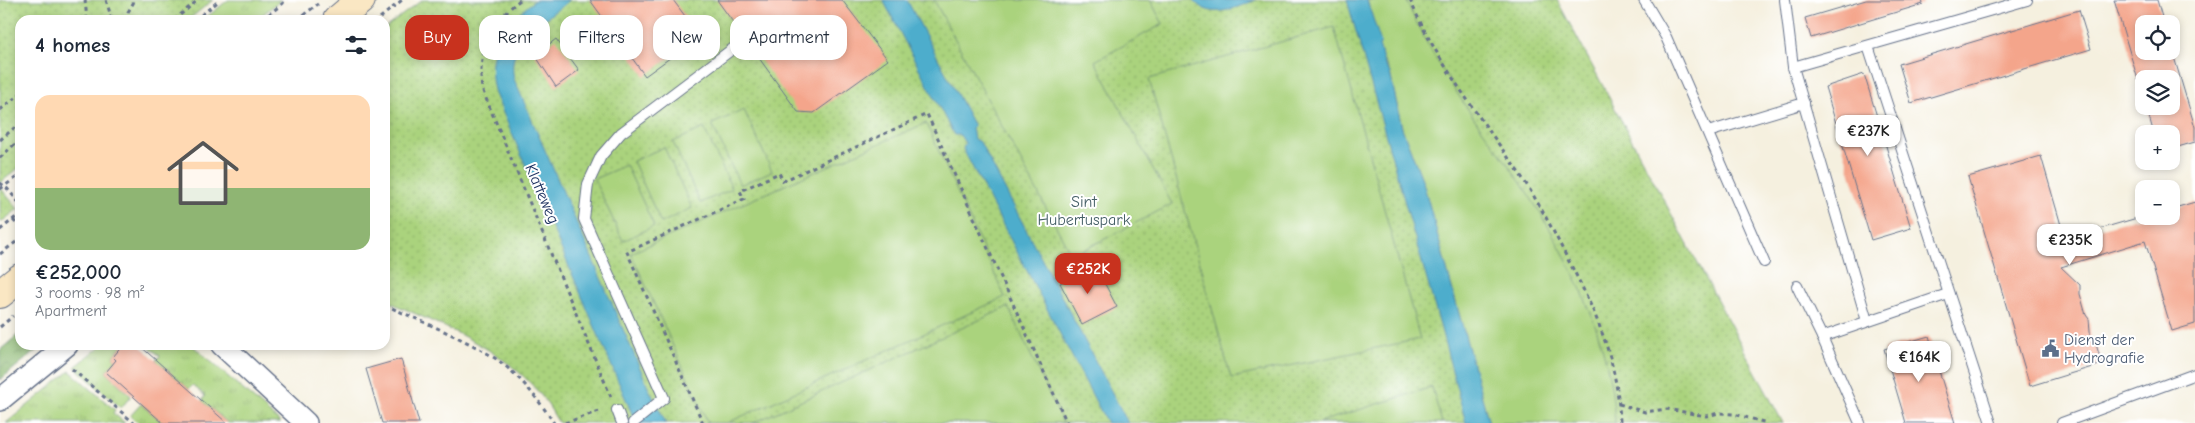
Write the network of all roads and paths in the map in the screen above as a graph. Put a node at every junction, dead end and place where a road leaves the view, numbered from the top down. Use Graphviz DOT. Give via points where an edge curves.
graph roads {
  1 [pos="85,0"];
  2 [pos="106,0"];
  3 [pos="135,0"];
  4 [pos="198,0"];
  5 [pos="220,0"];
  6 [pos="287,0"];
  7 [pos="322,0"];
  8 [pos="361,0"];
  9 [pos="402,0"];
  10 [pos="520,0"];
  11 [pos="1410,0"];
  12 [pos="1644,0"];
  13 [pos="1785,0"];
  14 [pos="2028,0"];
  15 [pos="86,15"];
  16 [pos="110,15"];
  17 [pos="127,15"];
  18 [pos="180,15"];
  19 [pos="201,15"];
  20 [pos="268,15"];
  21 [pos="304,15"];
  22 [pos="343,15"];
  23 [pos="383,15"];
  24 [pos="1868,46"];
  25 [pos="730,51"];
  26 [pos="1793,67"];
  27 [pos="15,98"];
  28 [pos="1804,103"];
  29 [pos="0,110"];
  30 [pos="15,127"];
  31 [pos="1708,132"];
  32 [pos="0,140"];
  33 [pos="15,144"];
  34 [pos="0,158"];
  35 [pos="15,179"];
  36 [pos="0,183"];
  37 [pos="6,187"];
  38 [pos="0,189"];
  39 [pos="15,198"];
  40 [pos="13,220"];
  41 [pos="15,222"];
  42 [pos="0,230"];
  43 [pos="15,244"];
  44 [pos="0,254"];
  45 [pos="1764,262"];
  46 [pos="1797,286"];
  47 [pos="15,289"];
  48 [pos="1948,294"];
  49 [pos="9,303"];
  50 [pos="390,307"];
  51 [pos="1867,321"];
  52 [pos="0,327"];
  53 [pos="1822,336"];
  54 [pos="61,350"];
  55 [pos="227,350"];
  56 [pos="70,366"];
  57 [pos="2195,374"];
  58 [pos="0,400"];
  59 [pos="1619,404"];
  60 [pos="615,407"];
  61 [pos="594,412"];
  62 [pos="134,423"];
  63 [pos="306,423"];
  64 [pos="554,423"];
  65 [pos="565,423"];
  66 [pos="622,423"];
  67 [pos="633,423"];
  68 [pos="703,423"];
  69 [pos="1067,423"];
  70 [pos="1620,423"];
  71 [pos="1767,423"];
  72 [pos="1860,423"];
  73 [pos="1990,423"];
  74 [pos="2062,423"];
  1 -- 15 [label="path"];
  2 -- 16 [label="path"];
  3 -- 17 [label="path"];
  4 -- 18 [label="path"];
  5 -- 19 [label="path"];
  6 -- 20 [label="path"];
  7 -- 21 [label="path"];
  8 -- 22 [label="main road"];
  9 -- 23 [label="path"];
  10 -- 60 [label="path, Klatteweg" via="502,15 486,40 481,58 482,89"];
  11 -- 59 [label="path" via="1462,93 1522,178 1586,292 1613,365"];
  12 -- 31 [label="lane" via="1666,36"];
  13 -- 26 [label="lane"];
  14 -- 24 [label="lane"];
  24 -- 26 [label="lane"];
  24 -- 48 [label="lane"];
  25 -- 67 [label="lane" via="621,133 601,156 588,184 584,219 664,398"];
  26 -- 28 [label="lane"];
  27 -- 29 [label="path"];
  28 -- 31 [label="lane"];
  28 -- 51 [label="lane"];
  30 -- 32 [label="path"];
  31 -- 45 [label="lane"];
  33 -- 34 [label="path"];
  35 -- 37 [label="path"];
  36 -- 37 [label="path"];
  37 -- 38 [label="path"];
  37 -- 39 [label="path"];
  40 -- 41 [label="path"];
  40 -- 42 [label="path"];
  43 -- 44 [label="path"];
  46 -- 53 [label="lane"];
  47 -- 49 [label="main road"];
  48 -- 51 [label="lane"];
  48 -- 73 [label="lane"];
  49 -- 52 [label="path"];
  50 -- 64 [label="path" via="487,353 516,376"];
  51 -- 53 [label="lane"];
  53 -- 72 [label="lane"];
  54 -- 58 [label="street"];
  55 -- 63 [label="street"];
  56 -- 62 [label="path"];
  57 -- 74 [label="lane"];
  59 -- 70 [label="path"];
  59 -- 71 [label="path" via="1645,412 1667,409 1706,416 1734,414"];
  60 -- 66 [label="lane"];
  61 -- 65 [label="path"];
  68 -- 69 [label="path" via="627,252 744,199 740,191 779,173 783,181 927,114"];
}
